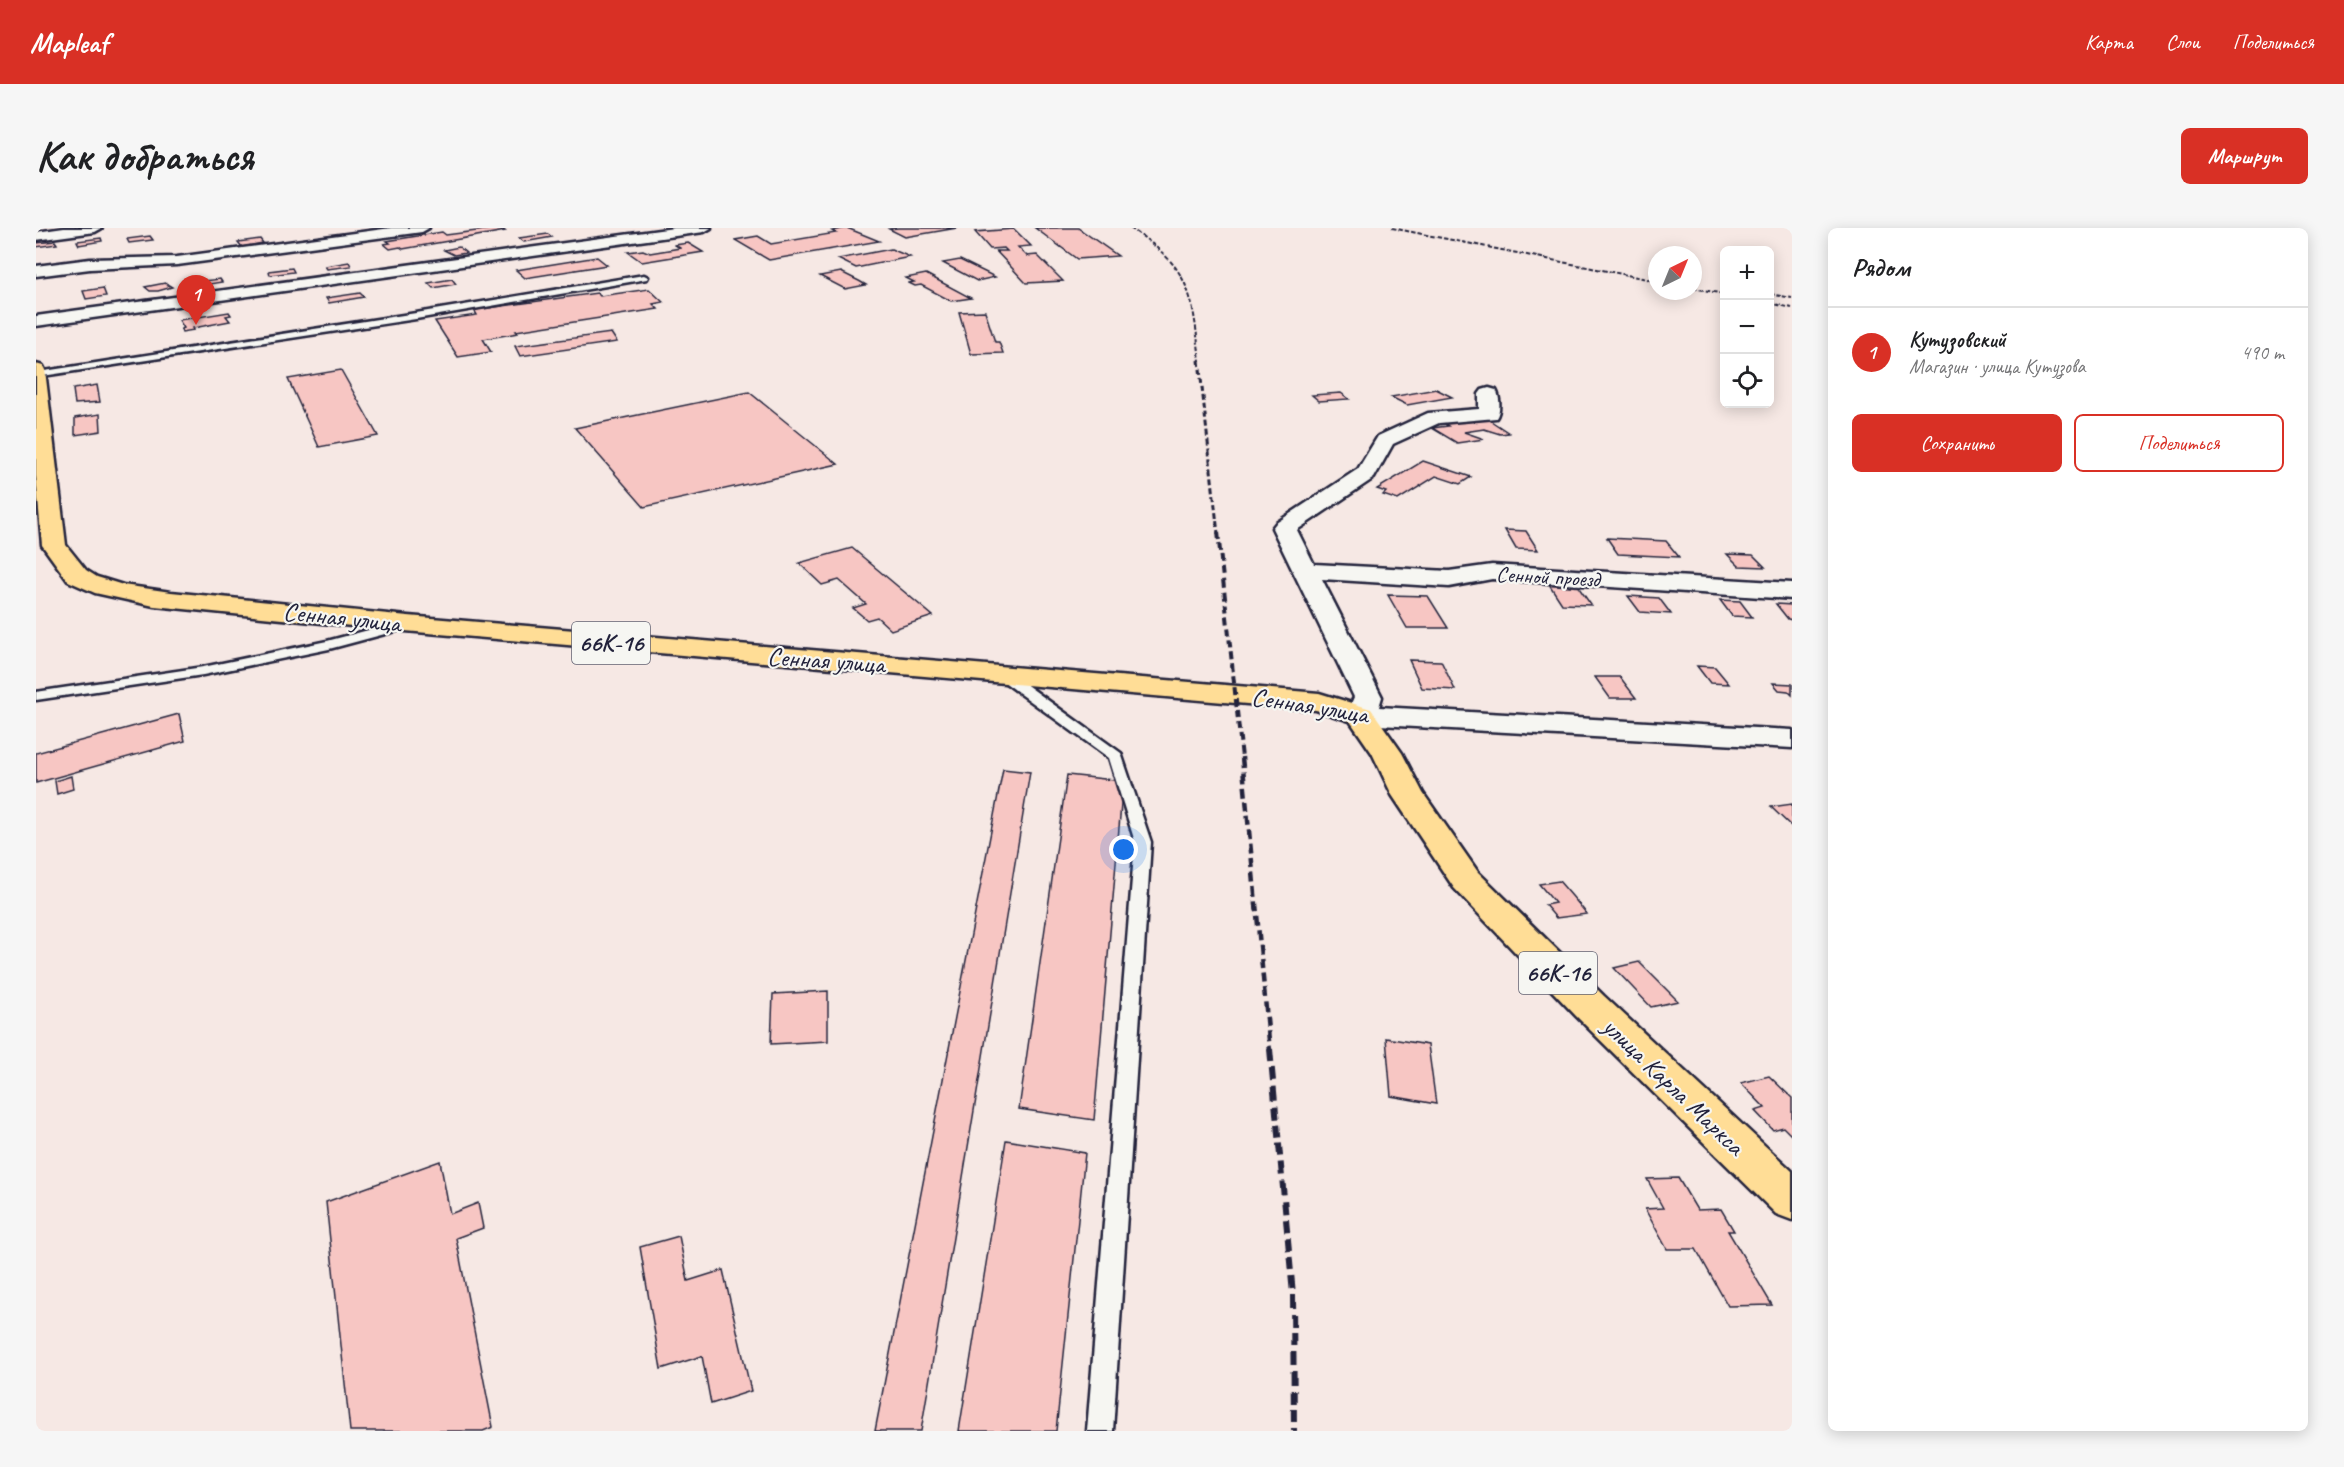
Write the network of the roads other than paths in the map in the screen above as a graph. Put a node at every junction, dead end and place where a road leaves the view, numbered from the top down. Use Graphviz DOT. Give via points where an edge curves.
graph roads {
  1 [pos="95,228"];
  2 [pos="422,228"];
  3 [pos="704,228"];
  4 [pos="36,236"];
  5 [pos="36,271"];
  6 [pos="644,277"];
  7 [pos="36,321"];
  8 [pos="37,373"];
  9 [pos="1489,393"];
  10 [pos="38,410"];
  11 [pos="43,503"];
  12 [pos="1305,571"];
  13 [pos="1792,591"];
  14 [pos="406,624"];
  15 [pos="1001,674"];
  16 [pos="36,696"];
  17 [pos="1361,715"];
  18 [pos="1792,738"];
  19 [pos="1792,1200"];
  20 [pos="1100,1431"];
  1 -- 4 [label="street"];
  2 -- 5 [label="street" via="177,261 90,264"];
  3 -- 7 [label="street"];
  6 -- 8 [label="lane"];
  8 -- 10 [label="main road, Сенная улица / 66К-16"];
  9 -- 12 [label="street" via="1489,414 1435,417 1385,441 1366,473 1284,528"];
  10 -- 11 [label="main road, Сенная улица / 66К-16"];
  11 -- 14 [label="main road, Сенная улица / 66К-16" via="54,545 67,568 84,581 156,598"];
  12 -- 13 [label="street, Сенной проезд" via="1449,579 1492,572"];
  12 -- 17 [label="street" via="1368,698"];
  14 -- 15 [label="main road, Сенная улица / 66К-16"];
  14 -- 16 [label="lane" via="329,645 203,671"];
  15 -- 17 [label="main road, Сенная улица / 66К-16" via="1319,702"];
  15 -- 20 [label="lane" via="1116,756 1143,842"];
  17 -- 18 [label="street, Сенная улица"];
  17 -- 19 [label="main road, улица Карла Маркса / 66К-16" via="1387,753 1408,795 1466,880 1590,1006"];
}
